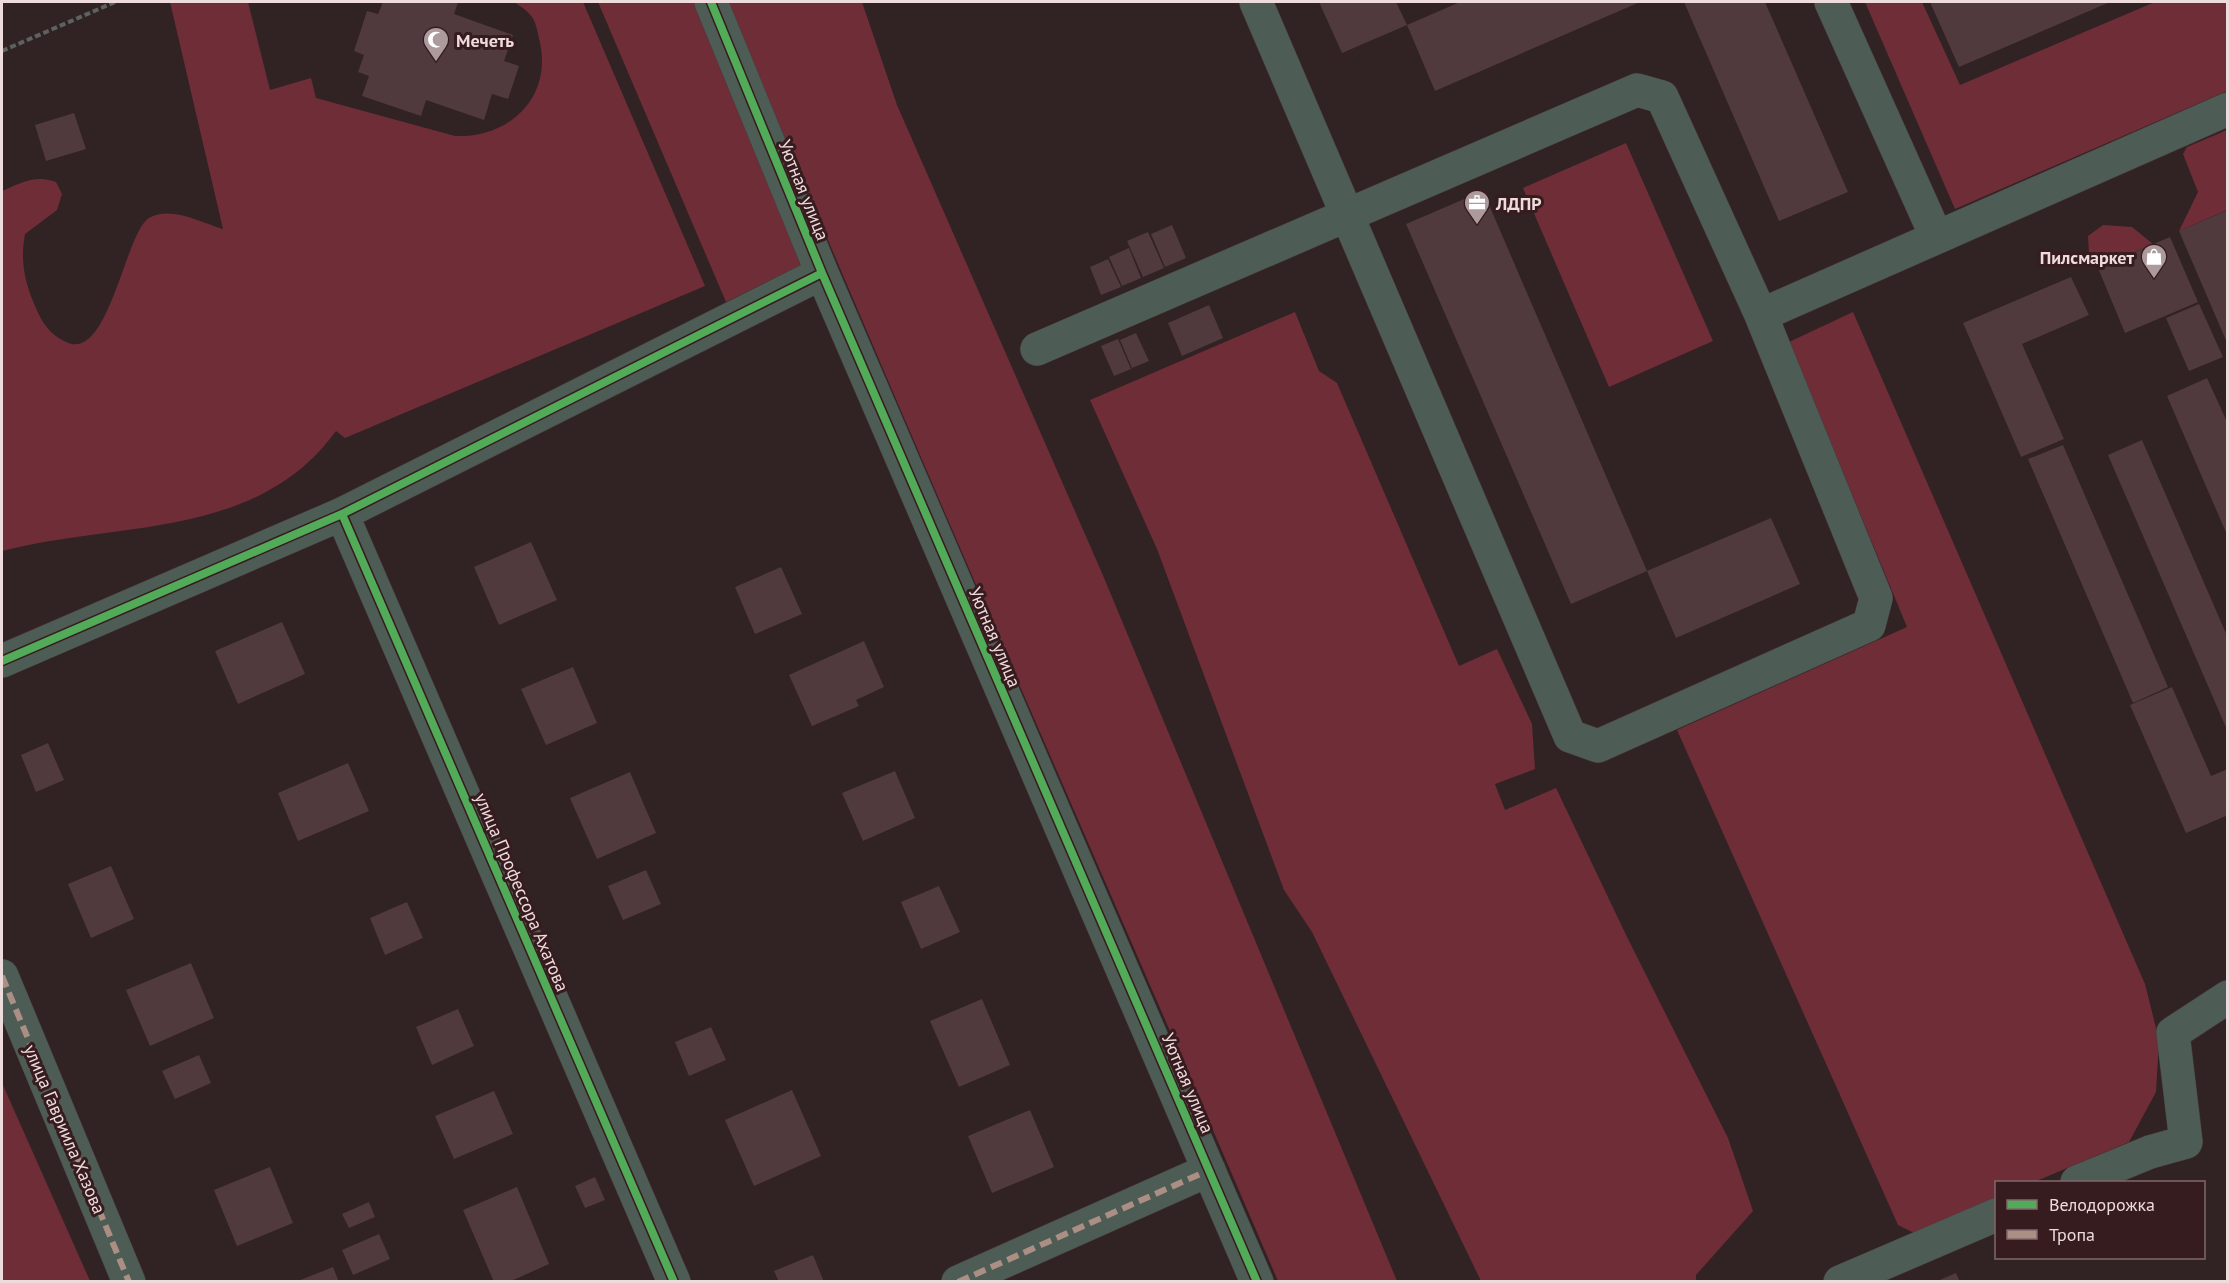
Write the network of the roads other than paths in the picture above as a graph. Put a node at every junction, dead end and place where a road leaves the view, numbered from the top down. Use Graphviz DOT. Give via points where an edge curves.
graph roads {
  1 [pos="711,2"];
  2 [pos="1256,2"];
  3 [pos="1831,2"];
  4 [pos="2228,109"];
  5 [pos="1347,214"];
  6 [pos="1936,236"];
  7 [pos="822,273"];
  8 [pos="1761,315"];
  9 [pos="1037,349"];
  10 [pos="342,514"];
  11 [pos="2,661"];
  12 [pos="2,976"];
  13 [pos="2228,997"];
  14 [pos="1209,1170"];
  15 [pos="2079,1181"];
  16 [pos="1995,1215"];
  17 [pos="129,1281"];
  18 [pos="674,1281"];
  19 [pos="958,1281"];
  20 [pos="1257,1281"];
  21 [pos="1840,1281"];
  1 -- 7 [label="street, Уютная улица"];
  2 -- 5 [label="street"];
  3 -- 6 [label="street"];
  4 -- 6 [label="street"];
  5 -- 8 [label="street" via="1637,90 1662,97"];
  5 -- 8 [label="street" via="1570,736 1598,746 1869,625 1876,598"];
  5 -- 9 [label="street"];
  6 -- 8 [label="street"];
  7 -- 10 [label="street"];
  7 -- 14 [label="street, Уютная улица"];
  10 -- 11 [label="street"];
  10 -- 18 [label="street, улица Профессора Ахатова"];
  12 -- 17 [label="street, улица Гавриила Хазова"];
  13 -- 15 [label="street" via="2173,1033 2186,1142"];
  14 -- 19 [label="street"];
  14 -- 20 [label="street, Уютная улица"];
  16 -- 21 [label="street"];
}
